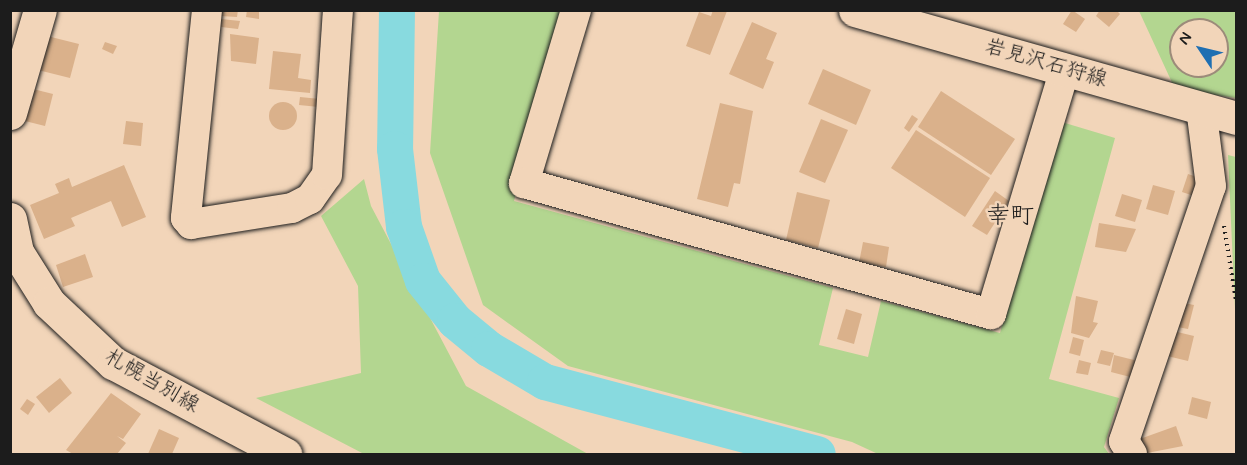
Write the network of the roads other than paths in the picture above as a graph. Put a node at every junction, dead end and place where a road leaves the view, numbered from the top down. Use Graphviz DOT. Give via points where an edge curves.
graph roads {
  1 [pos="40,10"];
  2 [pos="207,10"];
  3 [pos="338,10"];
  4 [pos="576,10"];
  5 [pos="855,10"];
  6 [pos="1065,69"];
  7 [pos="10,113"];
  8 [pos="1220,113"];
  9 [pos="10,219"];
  10 [pos="285,454"];
  11 [pos="1132,454"];
  1 -- 7 [label="main road"];
  2 -- 3 [label="street" via="186,218 191,224 292,208 310,199 327,175"];
  4 -- 6 [label="street" via="524,183 991,314"];
  5 -- 6 [label="main road, 岩見沢石狩線"];
  6 -- 8 [label="main road, 岩見沢石狩線"];
  8 -- 11 [label="street" via="1211,186 1124,441"];
  9 -- 10 [label="main road, 札幌当別線" via="17,252 49,303 113,363"];
}
